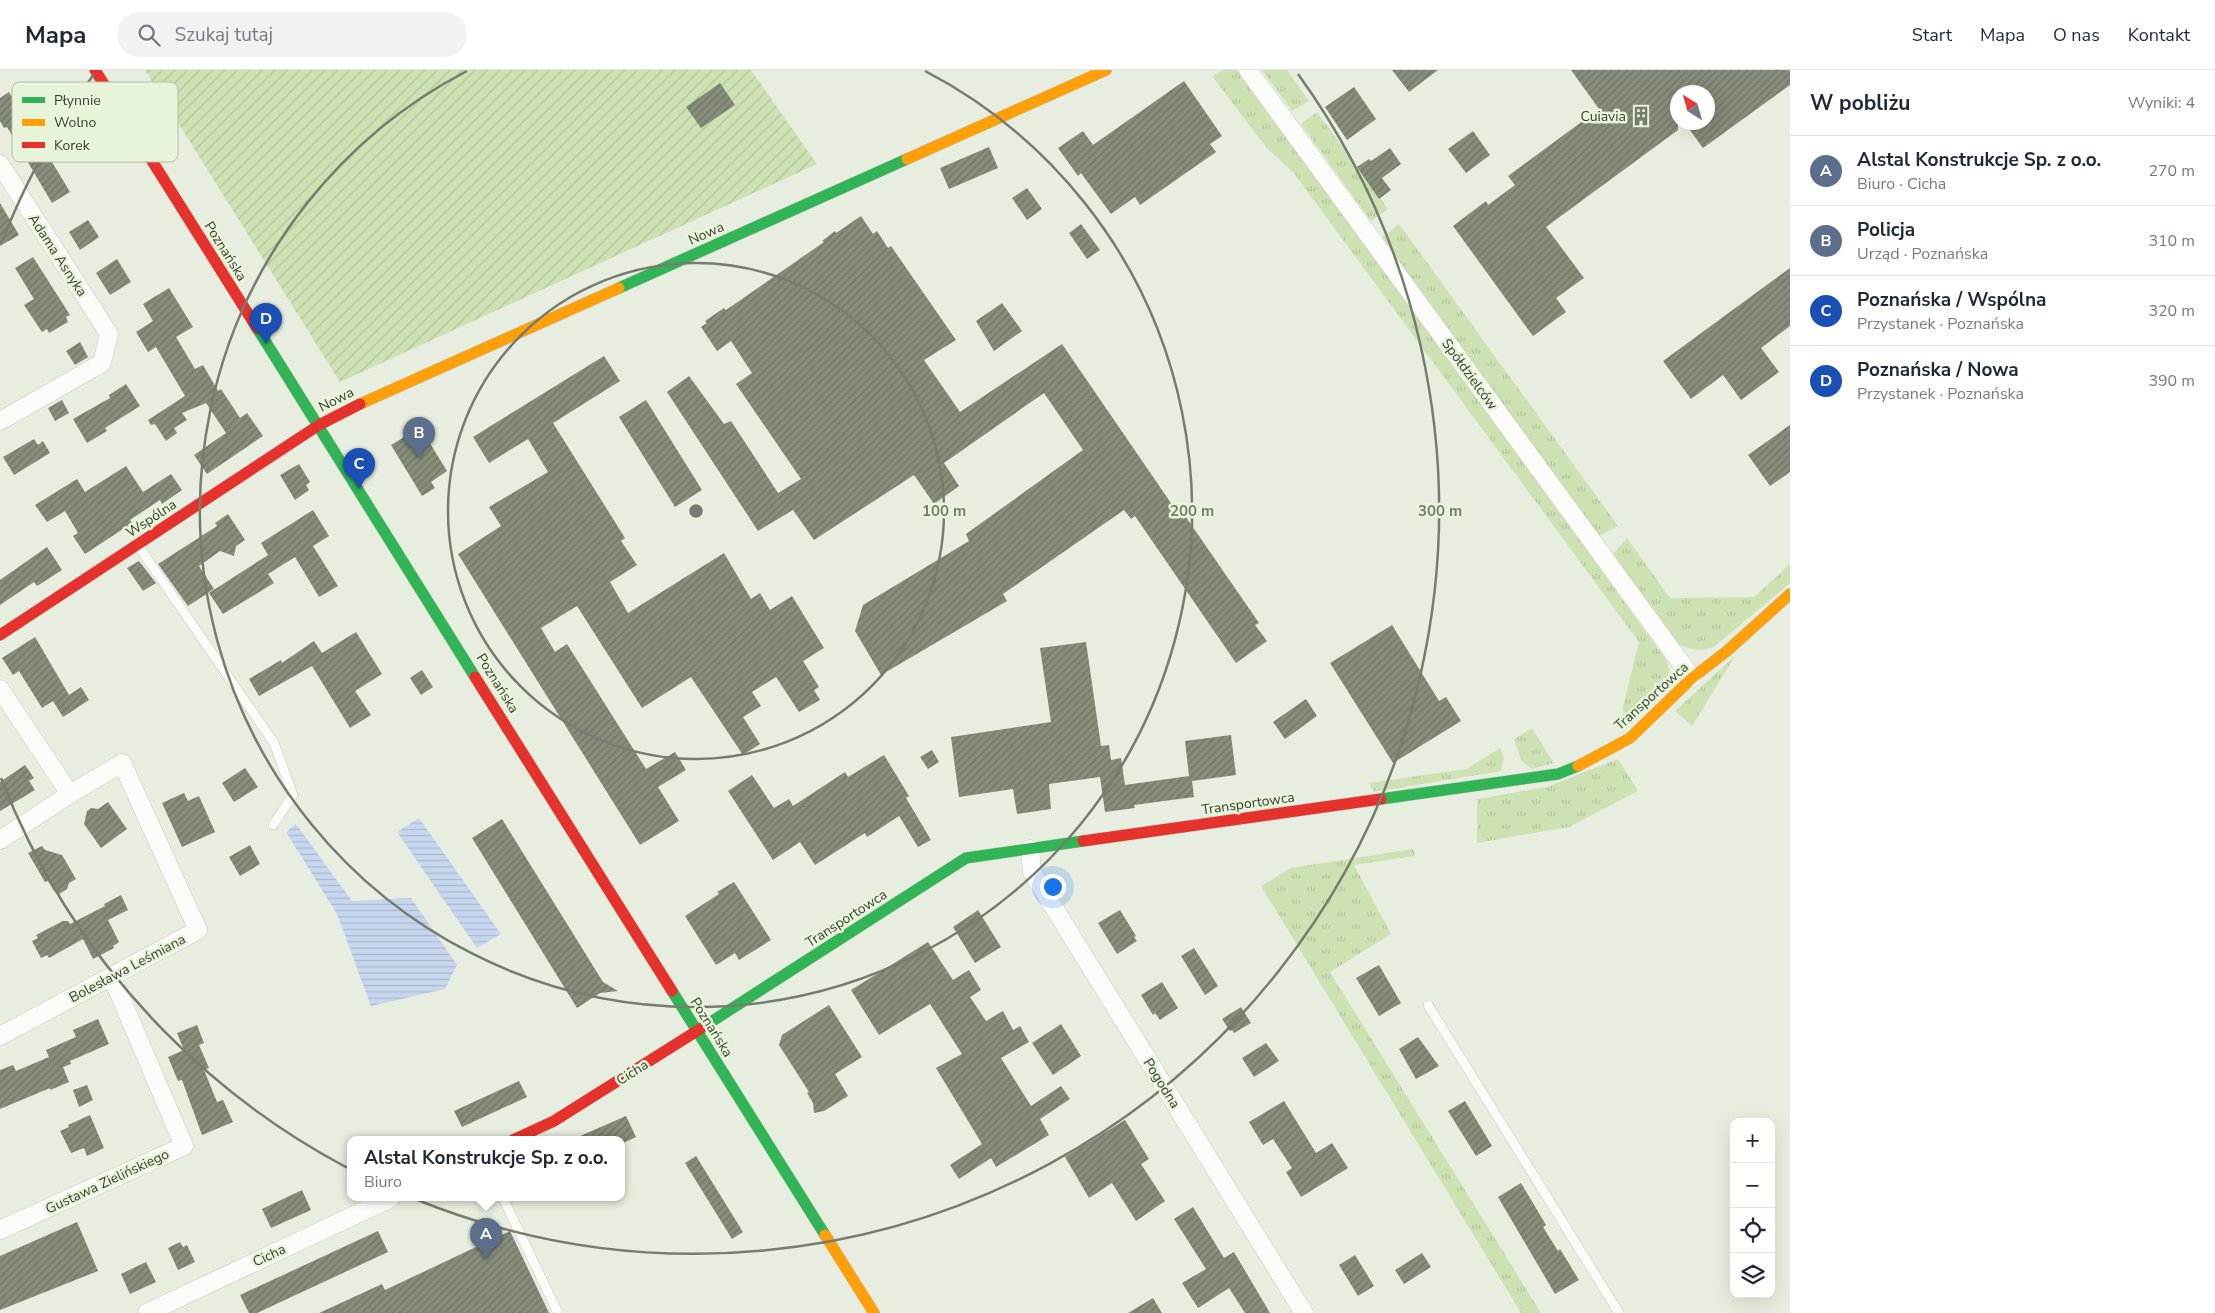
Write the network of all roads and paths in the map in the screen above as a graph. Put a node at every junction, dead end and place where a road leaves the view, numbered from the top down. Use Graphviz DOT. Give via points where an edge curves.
graph roads {
  1 [pos="95,70"];
  2 [pos="1106,70"];
  3 [pos="1248,70"];
  4 [pos="103,82"];
  5 [pos="153,162"];
  6 [pos="0,164"];
  7 [pos="0,421"];
  8 [pos="318,425"];
  9 [pos="137,545"];
  10 [pos="1790,594"];
  11 [pos="0,635"];
  12 [pos="1692,678"];
  13 [pos="0,689"];
  14 [pos="70,794"];
  15 [pos="273,825"];
  16 [pos="0,840"];
  17 [pos="1030,849"];
  18 [pos="112,977"];
  19 [pos="1428,1005"];
  20 [pos="697,1031"];
  21 [pos="0,1036"];
  22 [pos="522,1136"];
  23 [pos="385,1201"];
  24 [pos="504,1201"];
  25 [pos="0,1230"];
  26 [pos="147,1313"];
  27 [pos="558,1313"];
  28 [pos="874,1313"];
  29 [pos="1304,1313"];
  30 [pos="1619,1313"];
  1 -- 4 [label="street, Poznańska"];
  2 -- 8 [label="street, Nowa"];
  3 -- 12 [label="street, Spółdzielców"];
  5 -- 8 [label="street, Poznańska"];
  6 -- 7 [label="street, Adama Asnyka" via="109,334 102,362"];
  8 -- 9 [label="street, Wspólna"];
  8 -- 20 [label="street, Poznańska"];
  9 -- 11 [label="street, Wspólna"];
  9 -- 15 [label="lane" via="274,744 293,795"];
  10 -- 12 [label="street, Transportowca"];
  12 -- 17 [label="street, Transportowca" via="1630,738 1588,762 1558,774"];
  13 -- 14 [label="street"];
  14 -- 16 [label="street"];
  14 -- 18 [label="street, Bolesława Leśmiana" via="122,763 198,930"];
  17 -- 20 [label="street, Transportowca" via="966,858"];
  17 -- 29 [label="street, Pogodna" via="1032,872"];
  18 -- 21 [label="street, Bolesława Leśmiana"];
  18 -- 25 [label="street, Gustawa Zielińskiego" via="184,1146"];
  19 -- 30 [label="lane"];
  20 -- 22 [label="street, Cicha" via="554,1121"];
  20 -- 28 [label="street, Poznańska"];
  23 -- 26 [label="street, Cicha"];
  24 -- 27 [label="lane"];
}
